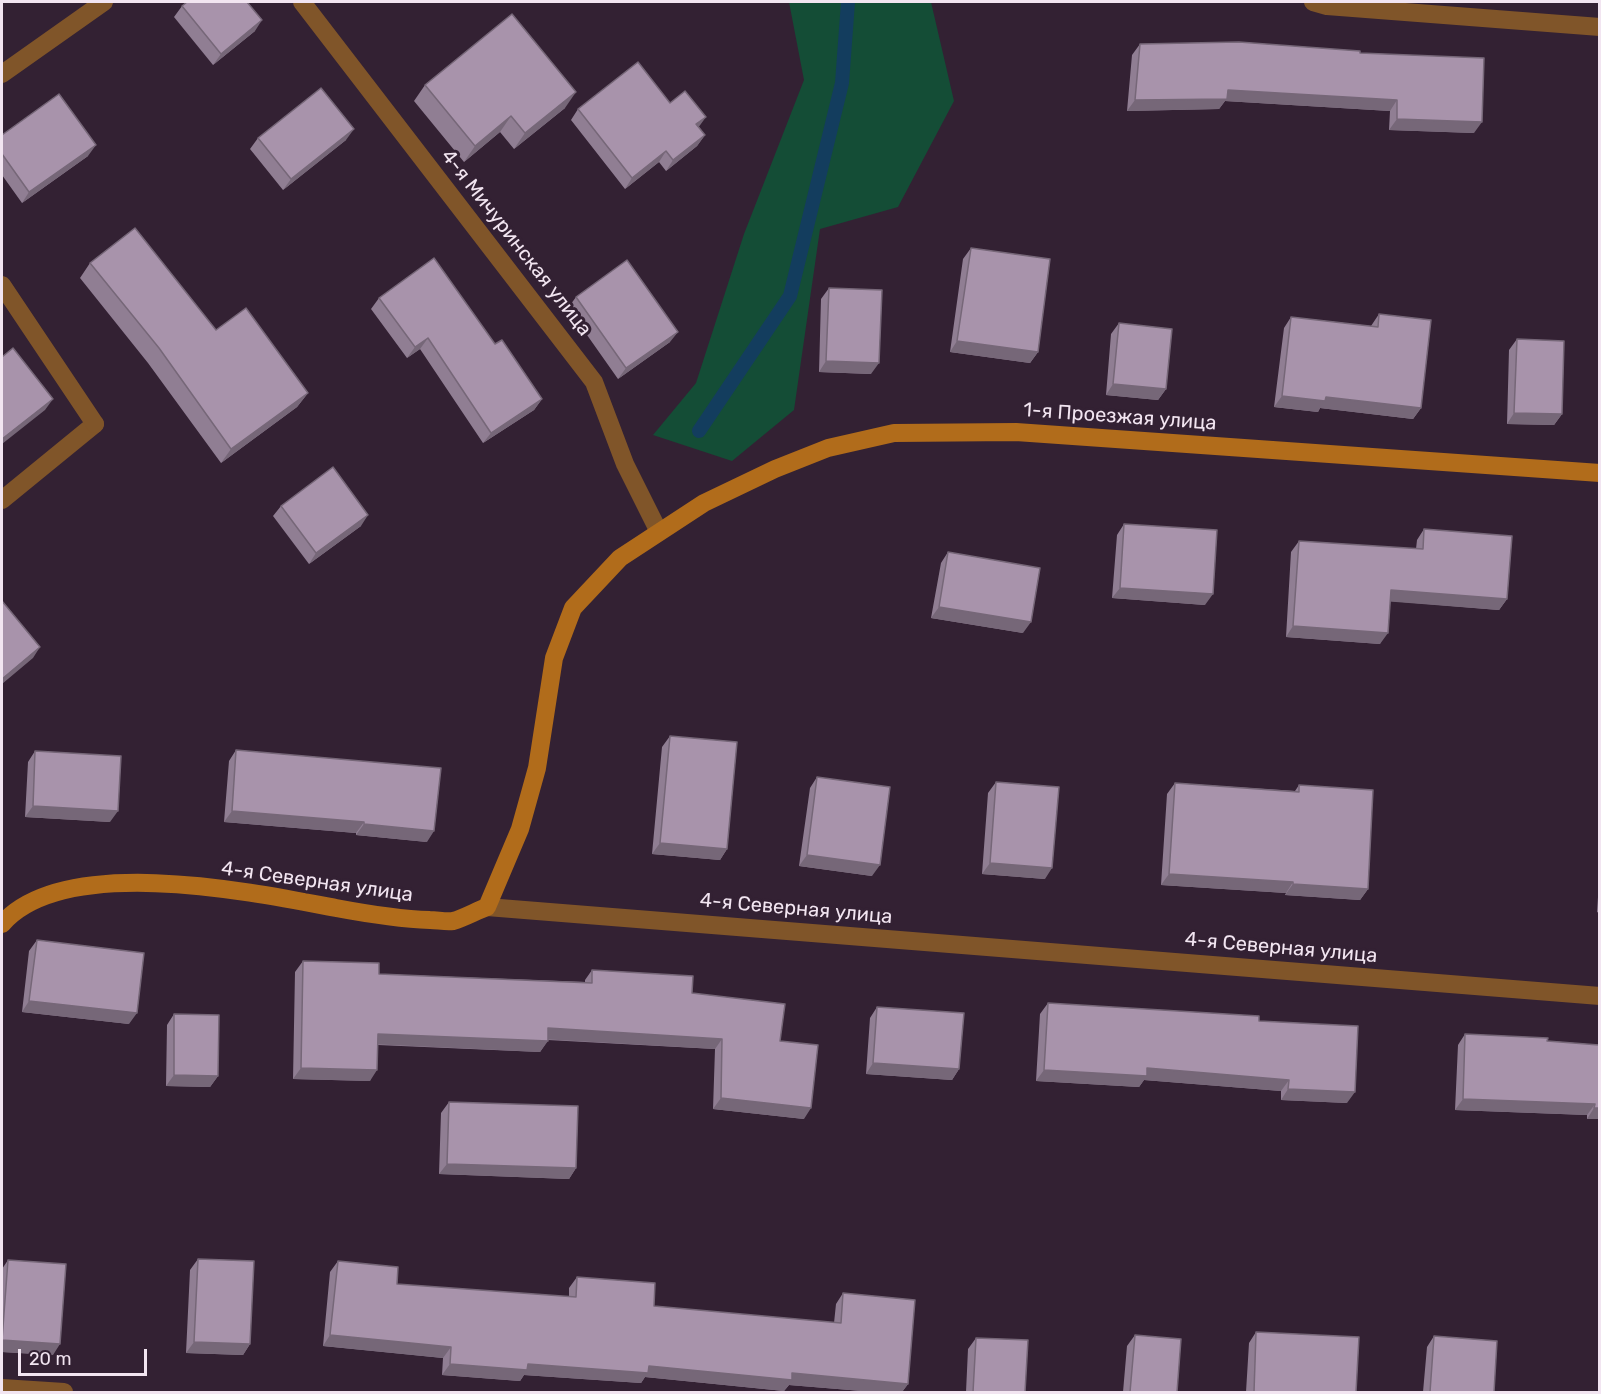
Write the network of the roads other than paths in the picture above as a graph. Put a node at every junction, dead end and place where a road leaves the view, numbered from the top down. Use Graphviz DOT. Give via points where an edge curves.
graph roads {
  1 [pos="104,2"];
  2 [pos="302,2"];
  3 [pos="1313,2"];
  4 [pos="1599,27"];
  5 [pos="2,74"];
  6 [pos="2,285"];
  7 [pos="1599,473"];
  8 [pos="2,500"];
  9 [pos="659,532"];
  10 [pos="487,907"];
  11 [pos="2,923"];
  12 [pos="1599,996"];
  13 [pos="2,1388"];
  14 [pos="64,1392"];
  1 -- 5 [label="street"];
  2 -- 9 [label="street, 4-я Мичуринская улица" via="594,382 625,464"];
  3 -- 4 [label="street"];
  6 -- 8 [label="street" via="95,424"];
  7 -- 9 [label="street, 1-я Проезжая улица" via="1016,432 894,433 828,448 775,469 704,503"];
  9 -- 10 [label="street, 1-я Проезжая улица" via="620,558 573,608 554,658 537,768 520,829"];
  10 -- 11 [label="street, 4-я Северная улица" via="452,921 396,919 253,892 141,883 56,891 28,904"];
  10 -- 12 [label="street, 4-я Северная улица"];
  13 -- 14 [label="street"];
}
